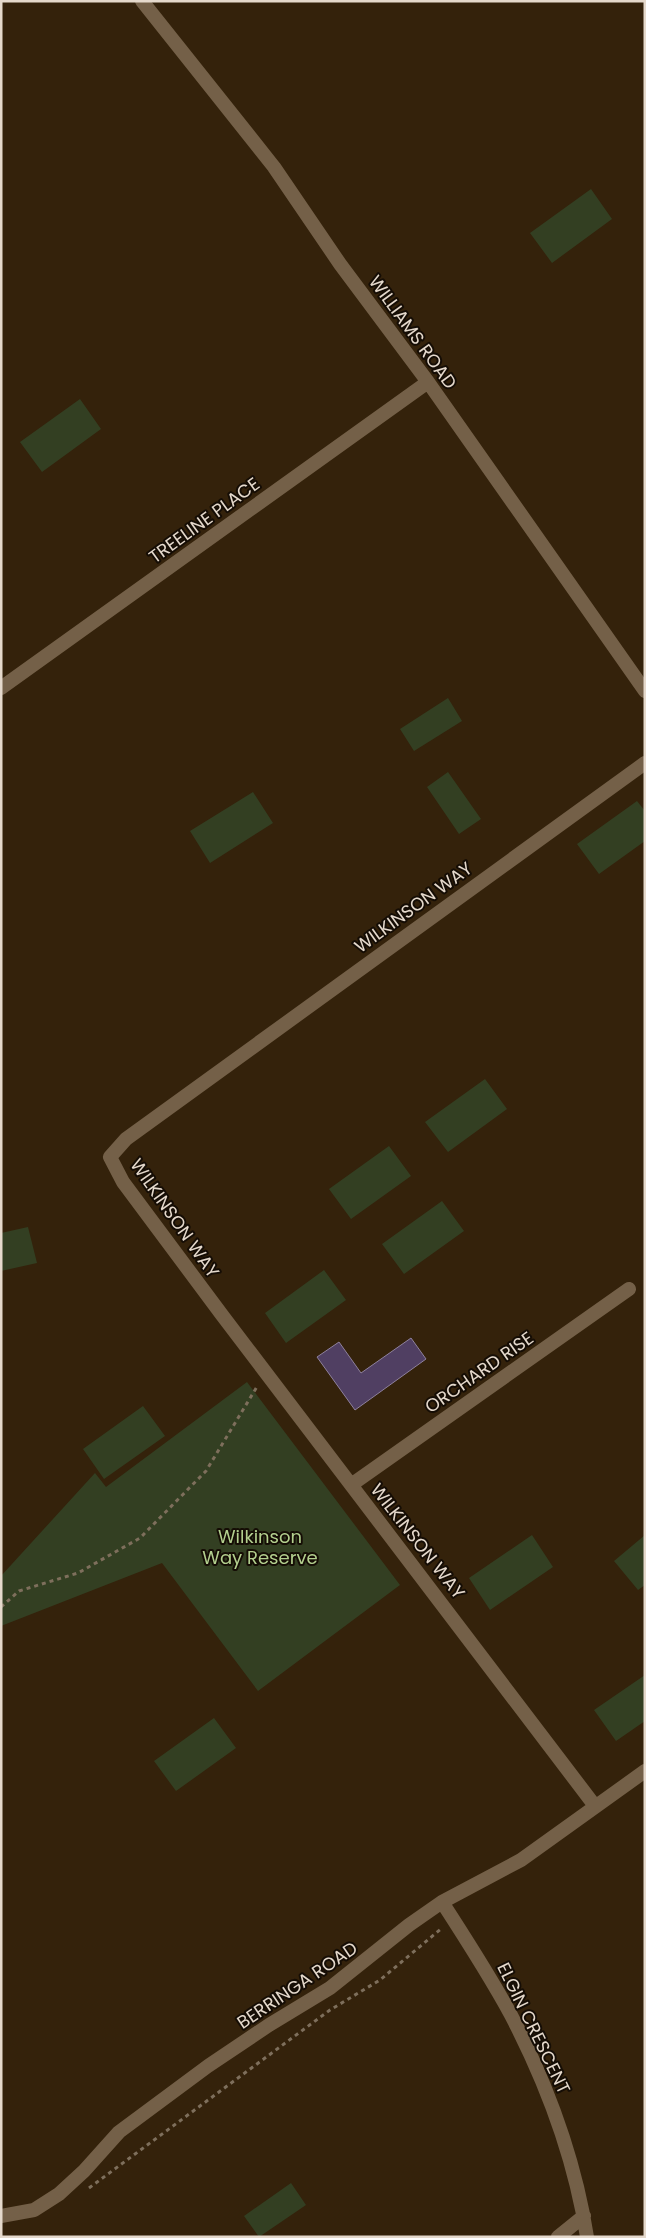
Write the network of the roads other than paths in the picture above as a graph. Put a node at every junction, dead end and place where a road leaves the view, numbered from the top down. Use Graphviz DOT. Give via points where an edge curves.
graph roads {
  1 [pos="142,1"];
  2 [pos="428,382"];
  3 [pos="1,688"];
  4 [pos="645,691"];
  5 [pos="645,762"];
  6 [pos="628,1289"];
  7 [pos="351,1485"];
  8 [pos="645,1771"];
  9 [pos="595,1806"];
  10 [pos="442,1902"];
  11 [pos="1,2216"];
  12 [pos="584,2216"];
  13 [pos="584,2235"];
  14 [pos="558,2237"];
  1 -- 2 [label="street, WILLIAMS ROAD" via="274,167 340,264"];
  2 -- 3 [label="street, TREELINE PLACE"];
  2 -- 4 [label="street, WILLIAMS ROAD"];
  5 -- 7 [label="street, WILKINSON WAY" via="126,1139 110,1157 123,1182"];
  6 -- 7 [label="street, ORCHARD RISE"];
  7 -- 9 [label="street, WILKINSON WAY"];
  8 -- 9 [label="street, BERRINGA ROAD"];
  9 -- 10 [label="street, BERRINGA ROAD" via="521,1860"];
  10 -- 11 [label="street, BERRINGA ROAD" via="330,1988 208,2066 119,2132 59,2194 34,2210"];
  10 -- 12 [label="street, ELGIN CRESCENT" via="494,1984 531,2056 564,2141"];
  12 -- 13 [label="street, ELGIN CRESCENT"];
  12 -- 14 [label="street"];
}
